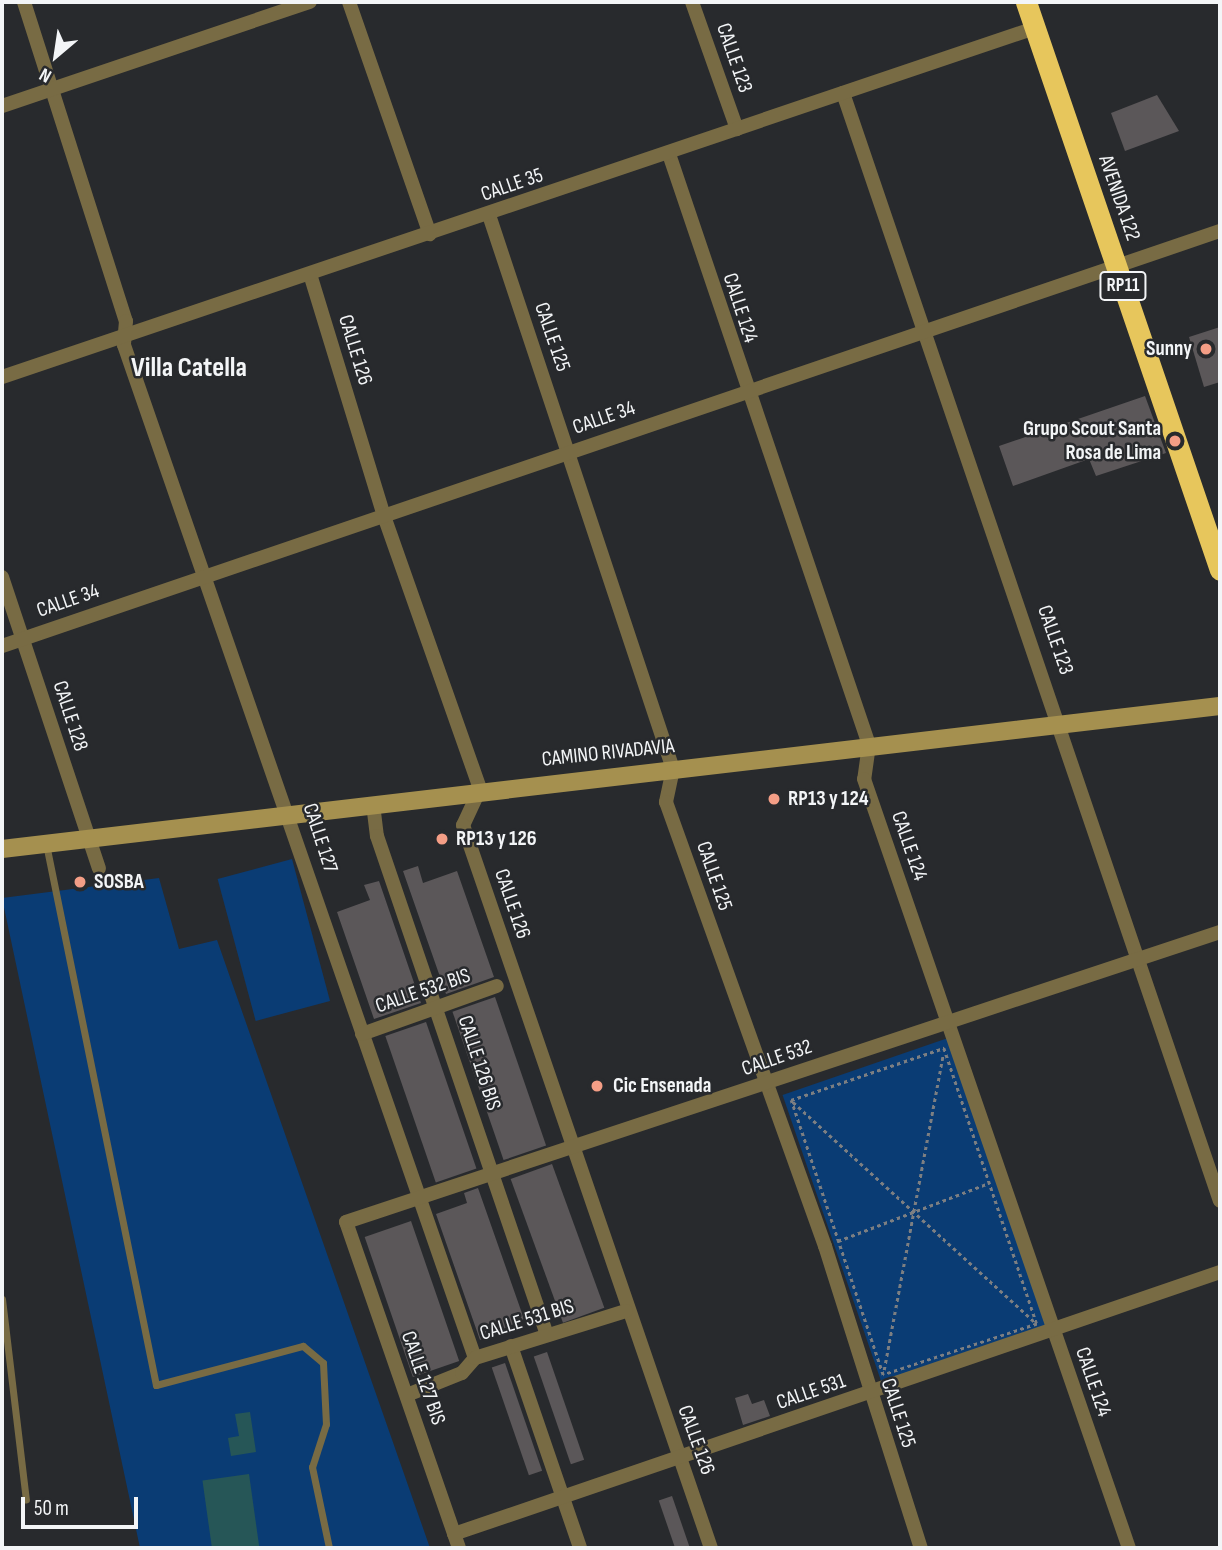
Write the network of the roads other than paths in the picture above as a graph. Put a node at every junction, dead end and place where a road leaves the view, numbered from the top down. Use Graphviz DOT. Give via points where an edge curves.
graph roads {
  1 [pos="24,2"];
  2 [pos="310,2"];
  3 [pos="349,2"];
  4 [pos="692,2"];
  5 [pos="1026,2"];
  6 [pos="1035,28"];
  7 [pos="53,88"];
  8 [pos="843,93"];
  9 [pos="2,106"];
  10 [pos="737,129"];
  11 [pos="669,154"];
  12 [pos="489,215"];
  13 [pos="1220,230"];
  14 [pos="430,234"];
  15 [pos="1116,266"];
  16 [pos="310,274"];
  17 [pos="928,327"];
  18 [pos="125,332"];
  19 [pos="2,377"];
  20 [pos="745,391"];
  21 [pos="569,453"];
  22 [pos="384,516"];
  23 [pos="1220,569"];
  24 [pos="2,577"];
  25 [pos="203,577"];
  26 [pos="23,638"];
  27 [pos="2,646"];
  28 [pos="1220,706"];
  29 [pos="1061,723"];
  30 [pos="869,745"];
  31 [pos="673,769"];
  32 [pos="480,789"];
  33 [pos="373,804"];
  34 [pos="290,814"];
  35 [pos="89,838"];
  36 [pos="46,843"];
  37 [pos="2,849"];
  38 [pos="99,868"];
  39 [pos="1220,932"];
  40 [pos="1137,960"];
  41 [pos="497,986"];
  42 [pos="439,1009"];
  43 [pos="947,1022"];
  44 [pos="362,1034"];
  45 [pos="764,1084"];
  46 [pos="575,1151"];
  47 [pos="494,1175"];
  48 [pos="420,1199"];
  49 [pos="1220,1201"];
  50 [pos="346,1222"];
  51 [pos="1220,1272"];
  52 [pos="2,1299"];
  53 [pos="626,1311"];
  54 [pos="1052,1330"];
  55 [pos="547,1335"];
  56 [pos="511,1346"];
  57 [pos="475,1358"];
  58 [pos="870,1394"];
  59 [pos="408,1395"];
  60 [pos="682,1459"];
  61 [pos="563,1498"];
  62 [pos="26,1500"];
  63 [pos="457,1541"];
  64 [pos="329,1548"];
  65 [pos="580,1548"];
  66 [pos="711,1548"];
  67 [pos="921,1548"];
  68 [pos="1129,1548"];
  1 -- 7 [label="street"];
  2 -- 7 [label="street"];
  3 -- 14 [label="street"];
  4 -- 10 [label="street, CALLE 123"];
  5 -- 6 [label="highway, AVENIDA 122 / RP11"];
  6 -- 8 [label="street, CALLE 35"];
  6 -- 15 [label="highway, AVENIDA 122 / RP11"];
  7 -- 9 [label="street"];
  7 -- 18 [label="street"];
  8 -- 10 [label="street, CALLE 35"];
  8 -- 17 [label="street, CALLE 123"];
  10 -- 11 [label="street, CALLE 35"];
  11 -- 12 [label="street, CALLE 35"];
  11 -- 20 [label="street, CALLE 124"];
  12 -- 14 [label="street, CALLE 35"];
  12 -- 21 [label="street, CALLE 125"];
  13 -- 15 [label="street, CALLE 34"];
  14 -- 16 [label="street, CALLE 35"];
  15 -- 17 [label="street, CALLE 34"];
  15 -- 23 [label="highway, AVENIDA 122 / RP11"];
  16 -- 18 [label="street, CALLE 35"];
  16 -- 22 [label="street, CALLE 126"];
  17 -- 20 [label="street, CALLE 34"];
  17 -- 29 [label="street, CALLE 123"];
  18 -- 19 [label="street, CALLE 35"];
  18 -- 25 [label="street, CALLE 127"];
  20 -- 21 [label="street, CALLE 34"];
  20 -- 30 [label="street, CALLE 124"];
  21 -- 22 [label="street, CALLE 34"];
  21 -- 31 [label="street, CALLE 125"];
  22 -- 25 [label="street, CALLE 34"];
  22 -- 32 [label="street, CALLE 126"];
  24 -- 26 [label="street, CALLE 128"];
  25 -- 26 [label="street, CALLE 34"];
  25 -- 34 [label="street, CALLE 127"];
  26 -- 27 [label="street, CALLE 34"];
  26 -- 35 [label="street, CALLE 128"];
  28 -- 29 [label="main road, CAMINO RIVADAVIA"];
  29 -- 30 [label="main road, CAMINO RIVADAVIA"];
  29 -- 40 [label="street, CALLE 123" via="1065,755"];
  30 -- 31 [label="main road, CAMINO RIVADAVIA"];
  30 -- 43 [label="street, CALLE 124" via="864,779"];
  31 -- 32 [label="main road, CAMINO RIVADAVIA"];
  31 -- 45 [label="street, CALLE 125" via="666,802"];
  32 -- 33 [label="main road, CAMINO RIVADAVIA"];
  32 -- 46 [label="street, CALLE 126" via="463,825"];
  33 -- 34 [label="main road, CAMINO RIVADAVIA"];
  33 -- 42 [label="street, CALLE 126 BIS" via="377,836"];
  34 -- 35 [label="main road, CAMINO RIVADAVIA"];
  34 -- 44 [label="street, CALLE 127"];
  35 -- 36 [label="main road, CAMINO RIVADAVIA"];
  35 -- 38 [label="street, CALLE 128"];
  36 -- 37 [label="main road, CAMINO RIVADAVIA"];
  36 -- 64 [label="lane" via="156,1385 303,1346 323,1363 326,1424 312,1467"];
  39 -- 40 [label="street, CALLE 532"];
  40 -- 43 [label="street, CALLE 532"];
  40 -- 49 [label="street, CALLE 123"];
  41 -- 42 [label="street, CALLE 532 BIS"];
  42 -- 44 [label="street, CALLE 532 BIS"];
  42 -- 47 [label="street, CALLE 126 BIS"];
  43 -- 45 [label="street, CALLE 532"];
  43 -- 54 [label="street, CALLE 124"];
  44 -- 48 [label="street, CALLE 127"];
  45 -- 46 [label="street, CALLE 532"];
  45 -- 58 [label="street, CALLE 125" via="831,1243"];
  46 -- 47 [label="street, CALLE 532"];
  46 -- 53 [label="street, CALLE 126"];
  47 -- 48 [label="street, CALLE 532"];
  47 -- 55 [label="street, CALLE 126 BIS"];
  48 -- 50 [label="street, CALLE 532"];
  48 -- 57 [label="street, CALLE 127"];
  50 -- 59 [label="street, CALLE 127 BIS"];
  51 -- 54 [label="street, CALLE 531"];
  52 -- 62 [label="lane"];
  53 -- 55 [label="street, CALLE 531 BIS"];
  53 -- 60 [label="street, CALLE 126"];
  54 -- 58 [label="street, CALLE 531"];
  54 -- 68 [label="street, CALLE 124"];
  55 -- 56 [label="street, CALLE 531 BIS"];
  56 -- 57 [label="street, CALLE 531 BIS"];
  56 -- 61 [label="street"];
  57 -- 59 [label="street, CALLE 531 BIS" via="462,1373"];
  58 -- 60 [label="street, CALLE 531"];
  58 -- 67 [label="street, CALLE 125"];
  59 -- 63 [label="street, CALLE 127 BIS"];
  60 -- 61 [label="street, CALLE 531"];
  60 -- 66 [label="street, CALLE 126"];
  61 -- 63 [label="street, CALLE 531"];
  61 -- 65 [label="street"];
}
